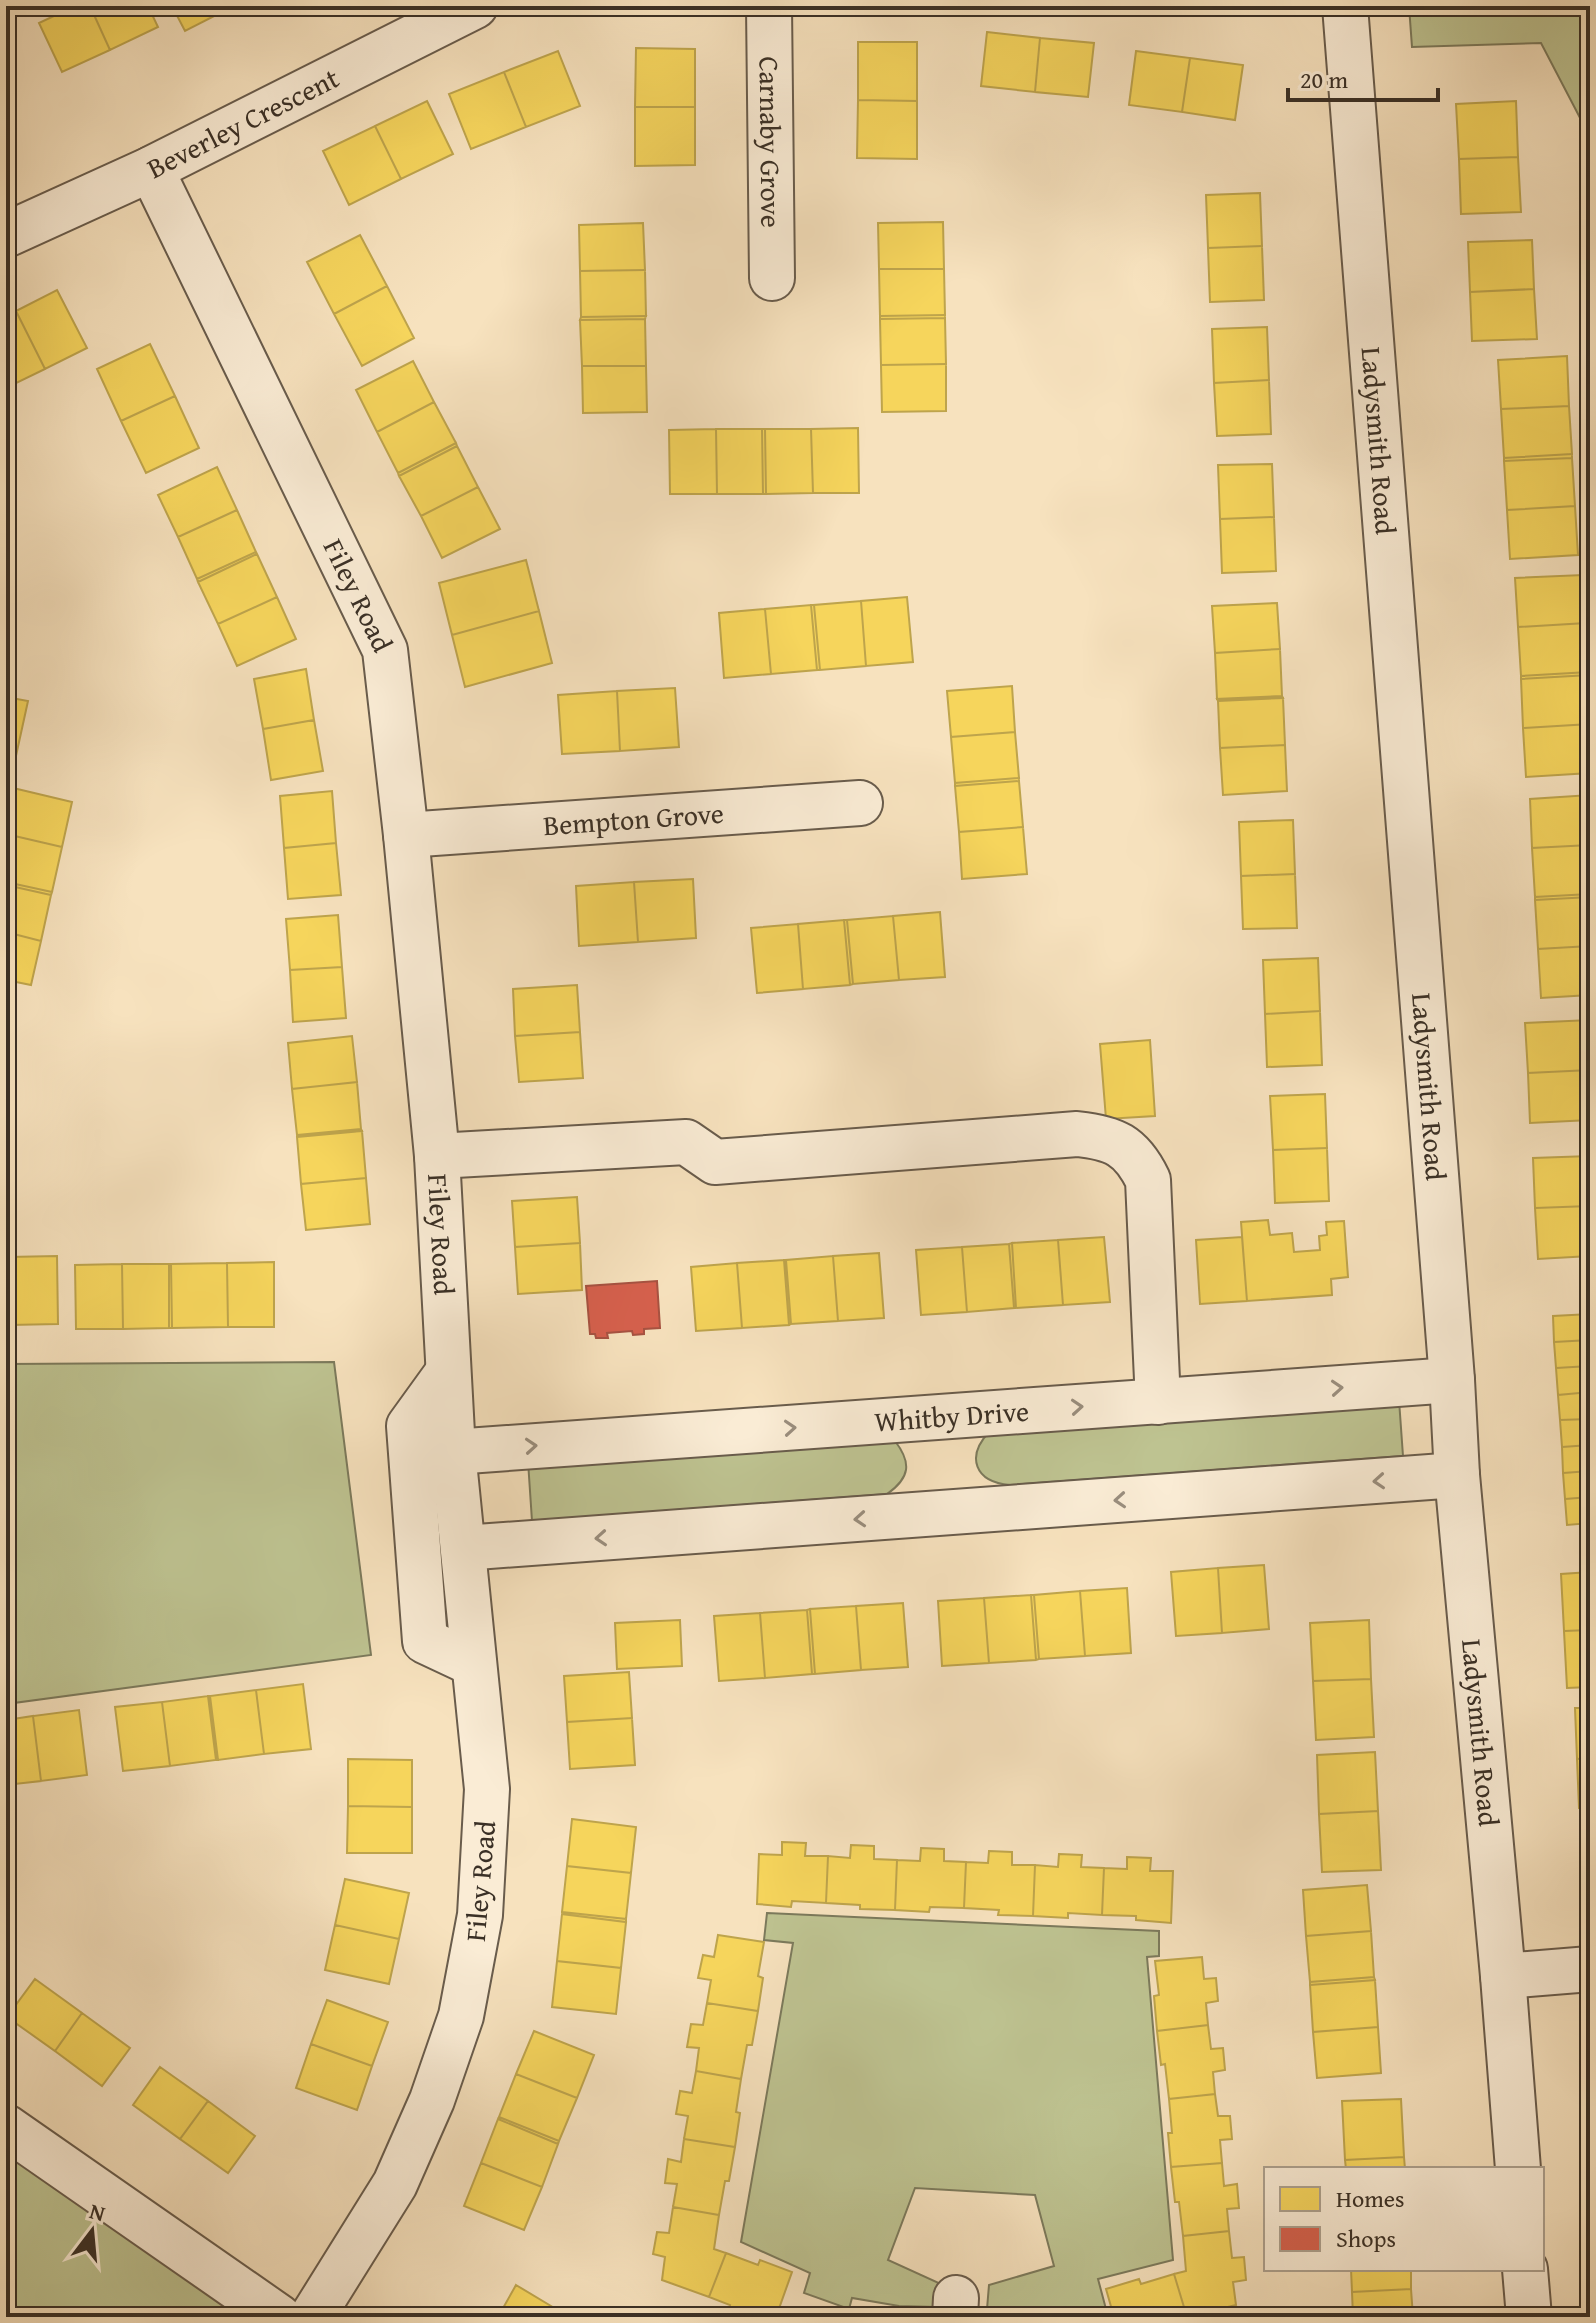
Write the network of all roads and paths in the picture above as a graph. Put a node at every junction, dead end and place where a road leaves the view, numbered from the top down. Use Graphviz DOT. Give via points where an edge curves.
graph roads {
  1 [pos="475,6"];
  2 [pos="769,6"];
  3 [pos="1345,6"];
  4 [pos="151,169"];
  5 [pos="6,235"];
  6 [pos="772,278"];
  7 [pos="860,803"];
  8 [pos="406,835"];
  9 [pos="437,1156"];
  10 [pos="448,1372"];
  11 [pos="1452,1380"];
  12 [pos="1158,1402"];
  13 [pos="453,1452"];
  14 [pos="1457,1475"];
  15 [pos="463,1548"];
  16 [pos="474,1664"];
  17 [pos="1590,1969"];
  18 [pos="1503,1976"];
  19 [pos="6,2127"];
  20 [pos="1518,2167"];
  21 [pos="1525,2271"];
  22 [pos="279,2317"];
  23 [pos="312,2317"];
  24 [pos="1529,2317"];
  1 -- 4 [label="street, Beverley Crescent"];
  2 -- 6 [label="street, Carnaby Grove"];
  3 -- 11 [label="street, Ladysmith Road"];
  4 -- 5 [label="street, Beverley Crescent"];
  4 -- 8 [label="street, Filey Road" via="385,650"];
  7 -- 8 [label="street, Bempton Grove"];
  8 -- 9 [label="street, Filey Road"];
  9 -- 10 [label="street, Filey Road"];
  9 -- 12 [label="street" via="686,1142 715,1162 1100,1136 1122,1144 1148,1180"];
  10 -- 13 [label="street, Filey Road"];
  10 -- 16 [label="street" via="409,1426 425,1641"];
  12 -- 11 [label="street, Whitby Drive, one-way"];
  11 -- 14 [label="street, Ladysmith Road"];
  13 -- 12 [label="street, Whitby Drive, one-way"];
  13 -- 15 [label="street, Filey Road"];
  14 -- 15 [label="street, one-way"];
  14 -- 18 [label="street, Ladysmith Road"];
  15 -- 16 [label="street, Filey Road"];
  16 -- 23 [label="street, Filey Road" via="487,1816 480,1915 461,2016 395,2184"];
  17 -- 18 [label="street"];
  18 -- 20 [label="street, Ladysmith Road"];
  19 -- 22 [label="street"];
  21 -- 24 [label="street"];
}
